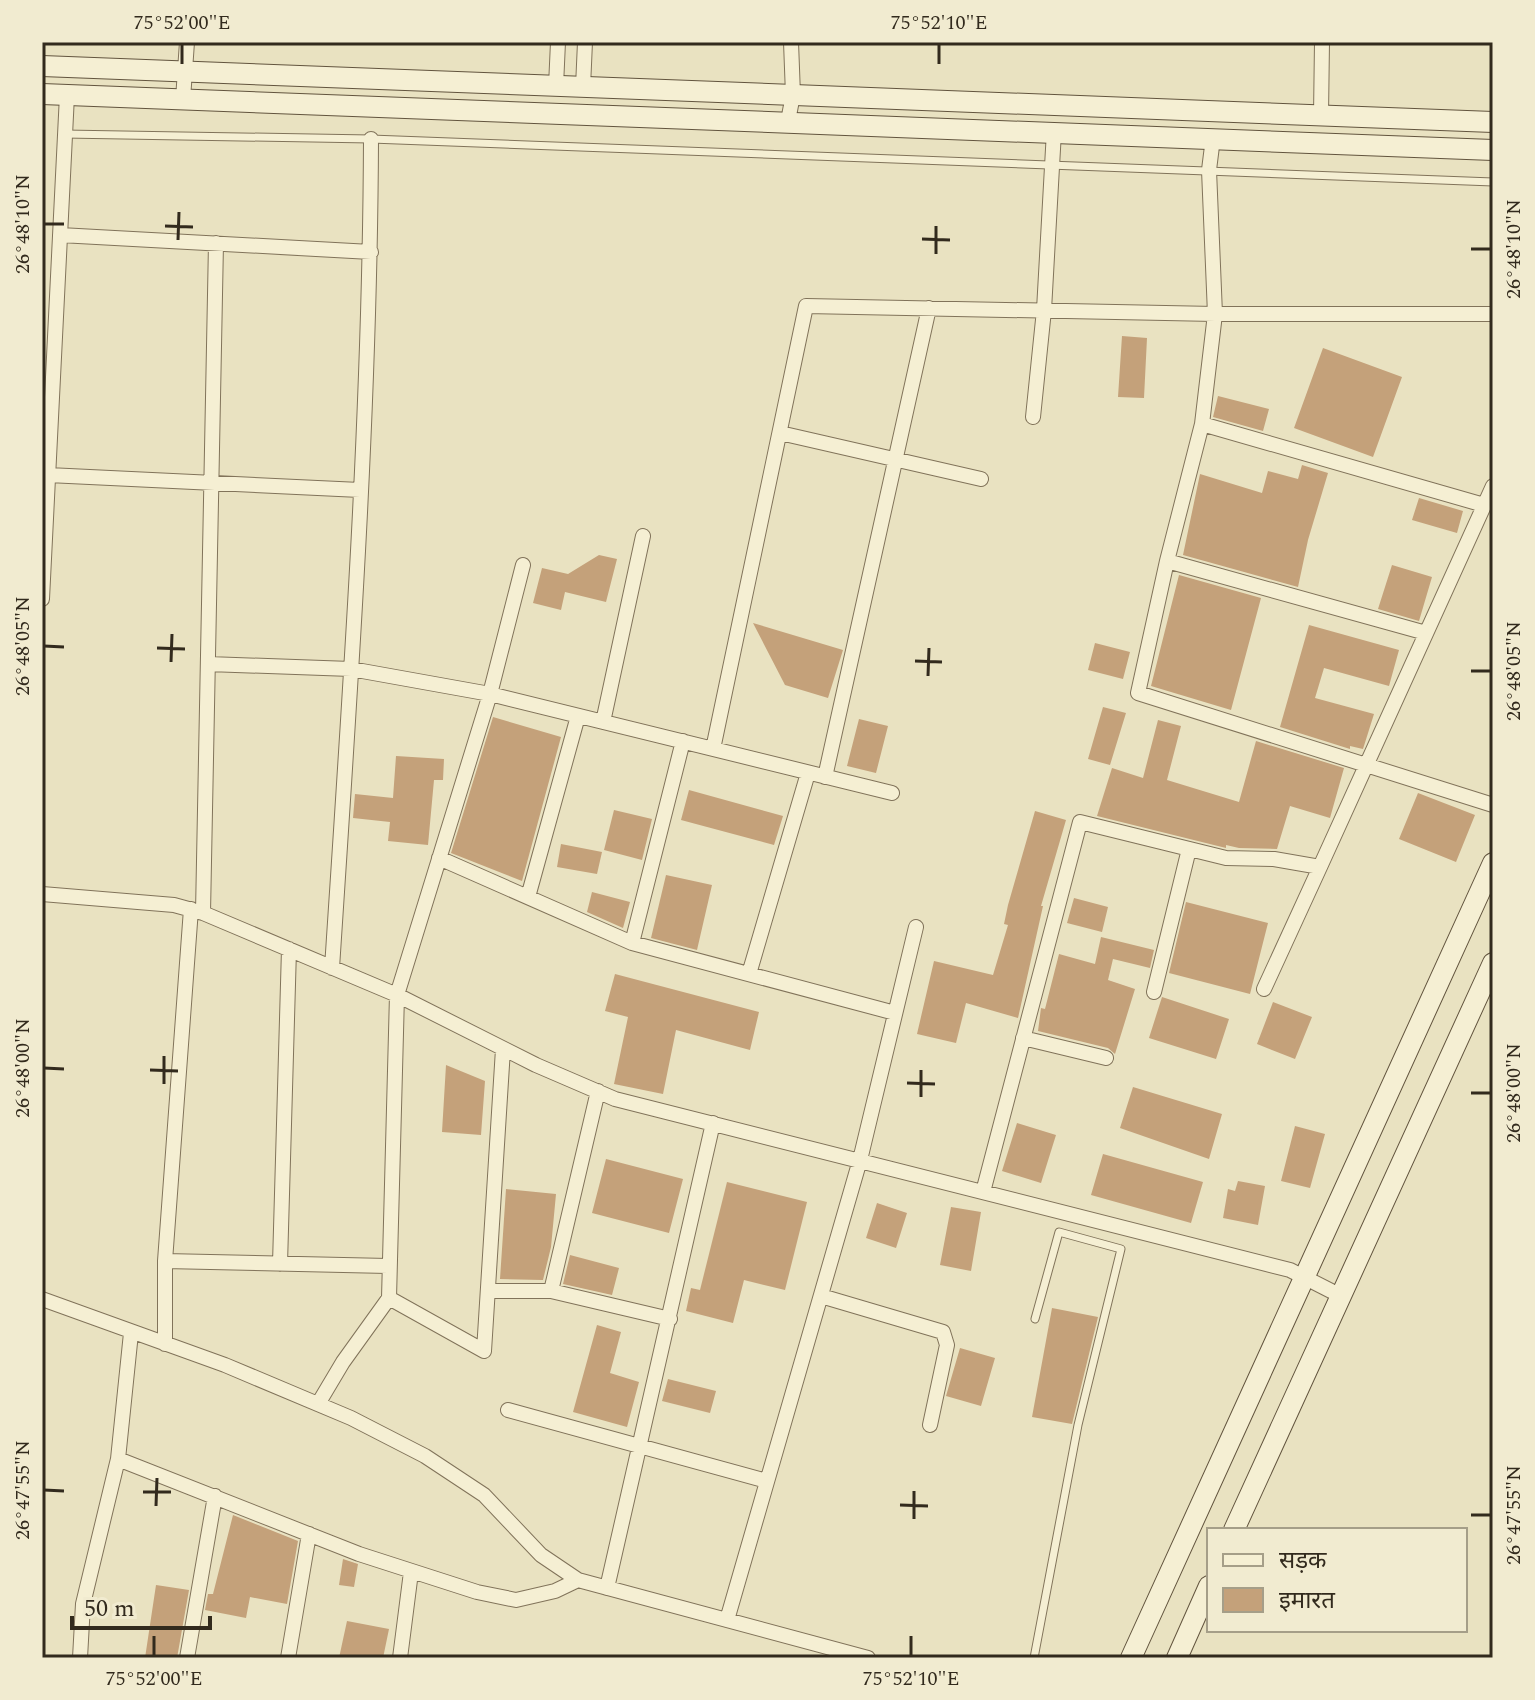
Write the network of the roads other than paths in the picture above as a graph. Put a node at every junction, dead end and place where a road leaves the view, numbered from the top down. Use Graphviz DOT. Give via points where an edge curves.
graph roads {
  1 [pos="187,42"];
  2 [pos="558,42"];
  3 [pos="585,42"];
  4 [pos="791,42"];
  5 [pos="1322,42"];
  6 [pos="42,66"];
  7 [pos="185,72"];
  8 [pos="556,86"];
  9 [pos="583,87"];
  10 [pos="42,94"];
  11 [pos="67,95"];
  12 [pos="793,95"];
  13 [pos="183,99"];
  14 [pos="1321,115"];
  15 [pos="788,121"];
  16 [pos="1493,122"];
  17 [pos="1054,131"];
  18 [pos="64,134"];
  19 [pos="1213,138"];
  20 [pos="371,139"];
  21 [pos="1493,150"];
  22 [pos="1052,163"];
  23 [pos="1209,170"];
  24 [pos="1493,182"];
  25 [pos="60,235"];
  26 [pos="216,243"];
  27 [pos="371,252"];
  28 [pos="929,308"];
  29 [pos="1044,310"];
  30 [pos="1215,314"];
  31 [pos="1493,314"];
  32 [pos="1033,417"];
  33 [pos="1202,424"];
  34 [pos="780,433"];
  35 [pos="896,458"];
  36 [pos="48,475"];
  37 [pos="981,479"];
  38 [pos="211,483"];
  39 [pos="1493,486"];
  40 [pos="360,490"];
  41 [pos="1484,505"];
  42 [pos="643,536"];
  43 [pos="1167,561"];
  44 [pos="523,565"];
  45 [pos="42,599"];
  46 [pos="1426,633"];
  47 [pos="208,664"];
  48 [pos="351,669"];
  49 [pos="490,694"];
  50 [pos="578,716"];
  51 [pos="603,722"];
  52 [pos="683,741"];
  53 [pos="713,749"];
  54 [pos="1366,765"];
  55 [pos="808,773"];
  56 [pos="825,777"];
  57 [pos="892,793"];
  58 [pos="1493,805"];
  59 [pos="1189,849"];
  60 [pos="439,858"];
  61 [pos="1493,863"];
  62 [pos="1320,867"];
  63 [pos="42,894"];
  64 [pos="528,897"];
  65 [pos="197,911"];
  66 [pos="916,927"];
  67 [pos="632,943"];
  68 [pos="289,949"];
  69 [pos="1493,963"];
  70 [pos="332,968"];
  71 [pos="749,974"];
  72 [pos="1264,989"];
  73 [pos="1154,992"];
  74 [pos="397,995"];
  75 [pos="895,1013"];
  76 [pos="1023,1038"];
  77 [pos="503,1049"];
  78 [pos="1106,1058"];
  79 [pos="598,1091"];
  80 [pos="713,1123"];
  81 [pos="860,1160"];
  82 [pos="983,1192"];
  83 [pos="1064,1213"];
  84 [pos="1059,1232"];
  85 [pos="165,1261"];
  86 [pos="280,1264"];
  87 [pos="388,1266"];
  88 [pos="1304,1277"];
  89 [pos="489,1291"];
  90 [pos="551,1291"];
  91 [pos="821,1296"];
  92 [pos="1341,1296"];
  93 [pos="389,1298"];
  94 [pos="42,1299"];
  95 [pos="670,1319"];
  96 [pos="1035,1319"];
  97 [pos="131,1333"];
  98 [pos="165,1344"];
  99 [pos="318,1404"];
  100 [pos="508,1410"];
  101 [pos="930,1425"];
  102 [pos="640,1444"];
  103 [pos="118,1459"];
  104 [pos="767,1481"];
  105 [pos="215,1496"];
  106 [pos="1235,1528"];
  107 [pos="309,1534"];
  108 [pos="411,1572"];
  109 [pos="578,1580"];
  110 [pos="607,1588"];
  111 [pos="1207,1590"];
  112 [pos="727,1620"];
  113 [pos="80,1658"];
  114 [pos="187,1658"];
  115 [pos="288,1658"];
  116 [pos="400,1658"];
  117 [pos="868,1658"];
  118 [pos="1034,1658"];
  119 [pos="1131,1658"];
  120 [pos="1177,1658"];
  1 -- 7 [label="street"];
  2 -- 8 [label="street"];
  3 -- 9 [label="street"];
  4 -- 12 [label="street"];
  5 -- 14 [label="street"];
  6 -- 7 [label="street"];
  7 -- 8 [label="street"];
  7 -- 13 [label="street"];
  8 -- 9 [label="street"];
  9 -- 12 [label="street"];
  10 -- 11 [label="street"];
  11 -- 13 [label="street"];
  11 -- 18 [label="street"];
  12 -- 14 [label="street"];
  12 -- 15 [label="street"];
  13 -- 15 [label="street"];
  14 -- 16 [label="street"];
  15 -- 17 [label="street"];
  17 -- 19 [label="street"];
  17 -- 22 [label="street"];
  18 -- 20 [label="lane"];
  18 -- 25 [label="street"];
  19 -- 21 [label="street"];
  19 -- 23 [label="street"];
  20 -- 22 [label="lane"];
  20 -- 27 [label="street"];
  22 -- 23 [label="lane"];
  22 -- 29 [label="street"];
  23 -- 24 [label="lane"];
  23 -- 30 [label="street"];
  25 -- 26 [label="street"];
  25 -- 36 [label="street"];
  26 -- 27 [label="street"];
  26 -- 38 [label="street"];
  27 -- 40 [label="street"];
  28 -- 29 [label="street"];
  28 -- 34 [label="street" via="806,306"];
  28 -- 35 [label="street"];
  29 -- 30 [label="street"];
  29 -- 32 [label="street"];
  30 -- 31 [label="street"];
  30 -- 33 [label="street"];
  33 -- 41 [label="street"];
  33 -- 43 [label="street"];
  34 -- 35 [label="street"];
  34 -- 53 [label="street"];
  35 -- 37 [label="street"];
  35 -- 56 [label="street"];
  36 -- 38 [label="street"];
  36 -- 45 [label="street"];
  38 -- 40 [label="street"];
  38 -- 47 [label="street"];
  39 -- 41 [label="street"];
  40 -- 48 [label="street"];
  41 -- 46 [label="street"];
  42 -- 51 [label="street"];
  43 -- 46 [label="street"];
  43 -- 54 [label="street" via="1138,693"];
  44 -- 49 [label="street"];
  46 -- 54 [label="street"];
  47 -- 48 [label="street"];
  47 -- 65 [label="street"];
  48 -- 49 [label="street"];
  48 -- 70 [label="street"];
  49 -- 50 [label="street"];
  49 -- 60 [label="street"];
  50 -- 51 [label="street"];
  50 -- 64 [label="street"];
  51 -- 52 [label="street"];
  52 -- 53 [label="street"];
  52 -- 67 [label="street"];
  53 -- 55 [label="street"];
  54 -- 58 [label="street"];
  54 -- 62 [label="street"];
  55 -- 56 [label="street"];
  55 -- 71 [label="street"];
  56 -- 57 [label="street"];
  59 -- 62 [label="street"];
  59 -- 73 [label="street"];
  59 -- 76 [label="street" via="1080,822"];
  60 -- 64 [label="street"];
  60 -- 74 [label="street"];
  61 -- 88 [label="street"];
  62 -- 72 [label="street"];
  63 -- 65 [label="street"];
  64 -- 67 [label="street"];
  65 -- 68 [label="street"];
  65 -- 85 [label="street"];
  66 -- 75 [label="street"];
  67 -- 71 [label="street"];
  68 -- 70 [label="street"];
  68 -- 86 [label="street"];
  69 -- 92 [label="street"];
  70 -- 74 [label="street"];
  71 -- 75 [label="street"];
  74 -- 77 [label="street"];
  74 -- 87 [label="street"];
  75 -- 81 [label="street"];
  76 -- 78 [label="street"];
  76 -- 82 [label="street"];
  77 -- 79 [label="street"];
  77 -- 89 [label="street"];
  79 -- 80 [label="street"];
  79 -- 90 [label="street"];
  80 -- 81 [label="street"];
  80 -- 95 [label="street"];
  81 -- 82 [label="street"];
  81 -- 91 [label="street"];
  82 -- 83 [label="street"];
  83 -- 84 [label="lane"];
  83 -- 88 [label="street"];
  84 -- 96 [label="lane"];
  84 -- 118 [label="lane" via="1121,1249 1078,1425"];
  85 -- 86 [label="street"];
  85 -- 98 [label="street"];
  86 -- 87 [label="street"];
  87 -- 93 [label="street"];
  88 -- 92 [label="street"];
  88 -- 119 [label="street"];
  89 -- 90 [label="street"];
  89 -- 93 [label="street" via="484,1351"];
  90 -- 95 [label="street"];
  91 -- 101 [label="street" via="943,1332 947,1345"];
  91 -- 104 [label="street"];
  92 -- 106 [label="street"];
  93 -- 99 [label="street"];
  94 -- 97 [label="street"];
  95 -- 102 [label="street"];
  97 -- 98 [label="street"];
  97 -- 103 [label="street"];
  98 -- 99 [label="street"];
  99 -- 109 [label="street" via="425,1456 484,1495 541,1555"];
  100 -- 102 [label="street"];
  102 -- 104 [label="street"];
  102 -- 110 [label="street"];
  103 -- 105 [label="street"];
  103 -- 113 [label="street" via="83,1604"];
  104 -- 112 [label="street"];
  105 -- 107 [label="street"];
  105 -- 114 [label="street"];
  107 -- 108 [label="street"];
  107 -- 115 [label="street"];
  108 -- 109 [label="street" via="516,1600"];
  108 -- 116 [label="street"];
  109 -- 110 [label="street"];
  110 -- 112 [label="street"];
  111 -- 120 [label="street"];
  112 -- 117 [label="street"];
}
